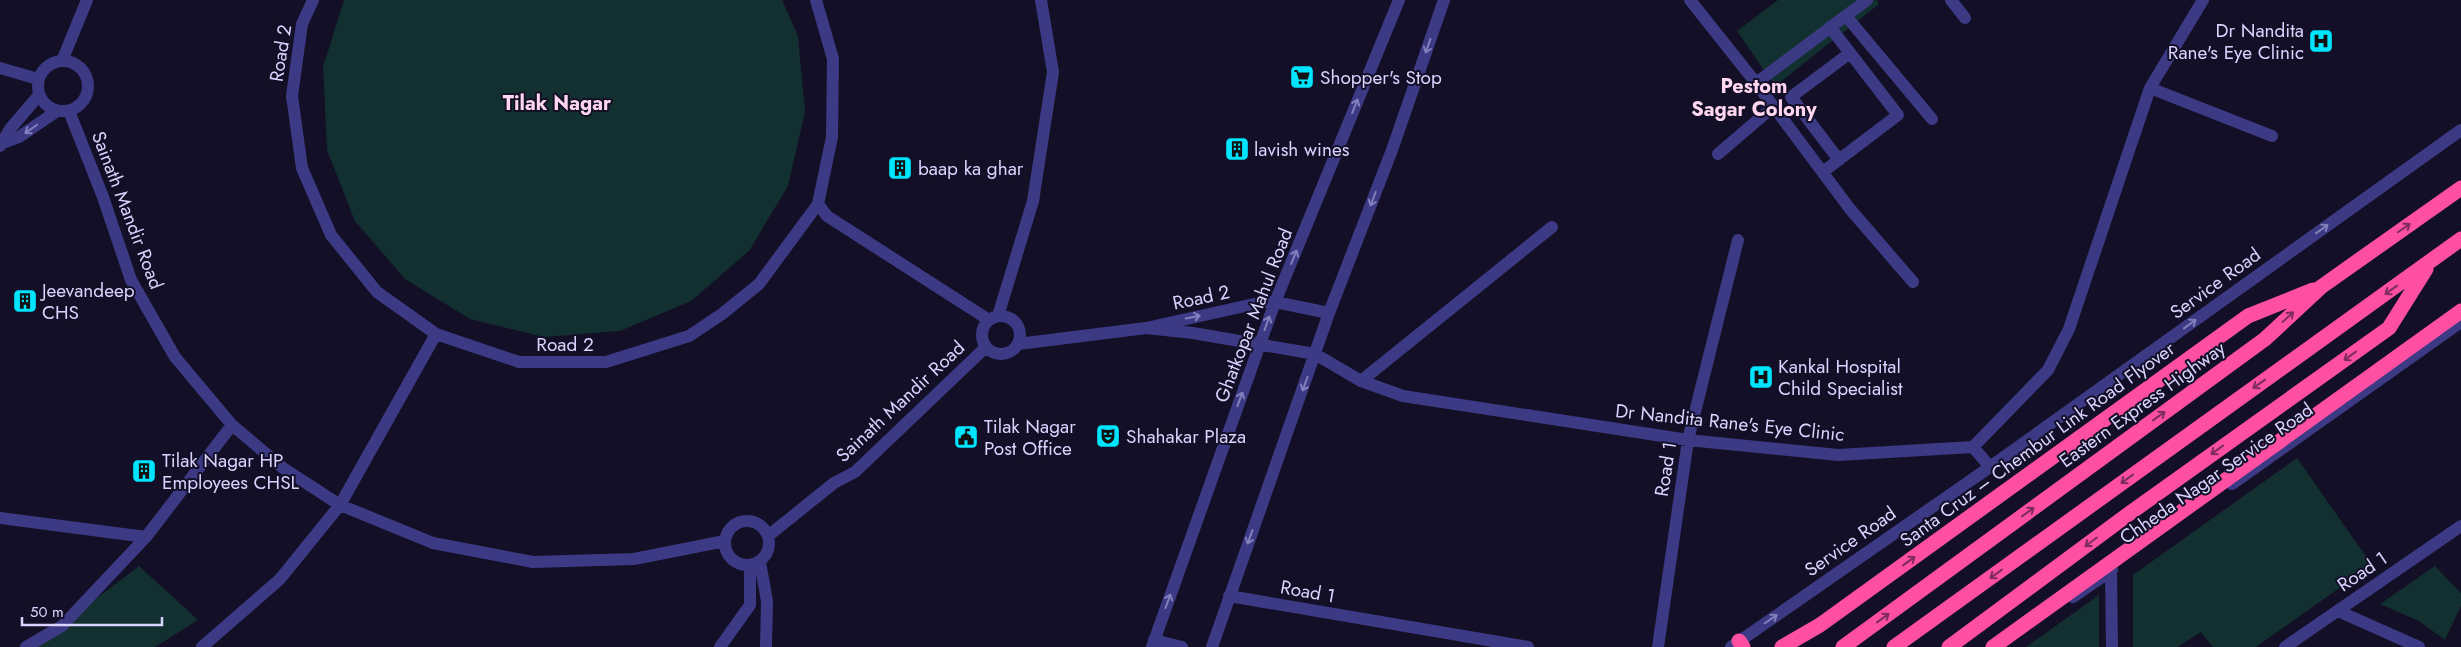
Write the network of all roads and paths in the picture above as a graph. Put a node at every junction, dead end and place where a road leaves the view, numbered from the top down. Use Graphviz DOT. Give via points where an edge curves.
graph roads {
  1 [pos="87,0"];
  2 [pos="312,0"];
  3 [pos="816,0"];
  4 [pos="1041,0"];
  5 [pos="1399,0"];
  6 [pos="1444,0"];
  7 [pos="1690,0"];
  8 [pos="1867,0"];
  9 [pos="1951,0"];
  10 [pos="2203,0"];
  11 [pos="1846,16"];
  12 [pos="1966,18"];
  13 [pos="1830,27"];
  14 [pos="1850,53"];
  15 [pos="62,61"];
  16 [pos="0,68"];
  17 [pos="38,79"];
  18 [pos="1756,83"];
  19 [pos="2150,88"];
  20 [pos="39,95"];
  21 [pos="1774,106"];
  22 [pos="63,111"];
  23 [pos="1932,119"];
  24 [pos="2461,130"];
  25 [pos="2272,136"];
  26 [pos="1,144"];
  27 [pos="1718,154"];
  28 [pos="1839,160"];
  29 [pos="1824,171"];
  30 [pos="2461,188"];
  31 [pos="818,204"];
  32 [pos="1552,227"];
  33 [pos="2461,239"];
  34 [pos="1738,240"];
  35 [pos="2431,261"];
  36 [pos="1913,282"];
  37 [pos="2321,286"];
  38 [pos="1275,302"];
  39 [pos="2461,311"];
  40 [pos="1329,313"];
  41 [pos="993,318"];
  42 [pos="2461,322"];
  43 [pos="1146,328"];
  44 [pos="436,334"];
  45 [pos="1018,344"];
  46 [pos="1260,345"];
  47 [pos="986,347"];
  48 [pos="1315,354"];
  49 [pos="1361,381"];
  50 [pos="232,424"];
  51 [pos="1688,440"];
  52 [pos="1973,447"];
  53 [pos="1990,466"];
  54 [pos="340,505"];
  55 [pos="0,518"];
  56 [pos="2461,526"];
  57 [pos="768,536"];
  58 [pos="146,537"];
  59 [pos="725,541"];
  60 [pos="755,563"];
  61 [pos="2111,571"];
  62 [pos="1229,596"];
  63 [pos="2338,611"];
  64 [pos="1153,644"];
  65 [pos="1738,645"];
  66 [pos="26,647"];
  67 [pos="202,647"];
  68 [pos="720,647"];
  69 [pos="766,647"];
  70 [pos="1182,647"];
  71 [pos="1212,647"];
  72 [pos="1528,647"];
  73 [pos="1658,647"];
  74 [pos="1782,647"];
  75 [pos="1843,647"];
  76 [pos="1894,647"];
  77 [pos="1948,647"];
  78 [pos="1986,647"];
  79 [pos="1993,647"];
  80 [pos="2112,647"];
  81 [pos="2285,647"];
  82 [pos="2419,647"];
  1 -- 15 [label="street"];
  2 -- 44 [label="street, Road 2" via="302,24 292,96 302,168 331,235 371,285"];
  3 -- 31 [label="street, Road 2" via="833,59 832,138"];
  4 -- 41 [label="street" via="1053,72 1033,201"];
  38 -- 5 [label="street, Ghatkopar Mahul Road, one-way"];
  6 -- 40 [label="street, one-way" via="1392,150"];
  7 -- 18 [label="street"];
  8 -- 11 [label="street"];
  9 -- 12 [label="street"];
  10 -- 19 [label="street"];
  11 -- 13 [label="street"];
  11 -- 23 [label="street"];
  13 -- 14 [label="street"];
  13 -- 18 [label="street"];
  14 -- 28 [label="street" via="1898,115"];
  14 -- 28 [label="street" via="1791,97"];
  15 -- 17 [label="street" via="44,68"];
  15 -- 22 [label="street" via="78,65 87,78 88,86 83,101"];
  16 -- 17 [label="street"];
  17 -- 20 [label="street"];
  18 -- 21 [label="street"];
  19 -- 25 [label="street"];
  19 -- 52 [label="street" via="2069,329 2048,370"];
  20 -- 22 [label="street" via="48,107"];
  20 -- 26 [label="street"];
  21 -- 27 [label="street"];
  21 -- 29 [label="street"];
  22 -- 26 [label="street, one-way"];
  22 -- 50 [label="street, Sainath Mandir Road" via="103,197 131,280 175,357"];
  53 -- 24 [label="street, Service Road, one-way"];
  28 -- 29 [label="street"];
  29 -- 36 [label="street" via="1850,209"];
  37 -- 30 [label="highway, Eastern Express Highway, one-way"];
  31 -- 41 [label="street" via="827,216"];
  31 -- 44 [label="street, Road 2" via="759,284 689,336 606,362 519,362"];
  32 -- 49 [label="street"];
  33 -- 35 [label="highway"];
  34 -- 51 [label="street, Road 1"];
  35 -- 76 [label="highway, one-way"];
  35 -- 77 [label="highway, one-way" via="2389,328"];
  74 -- 37 [label="highway, Santa Cruz – Chembur Link Road Flyover, one-way" via="1828,619 2248,316"];
  75 -- 37 [label="highway, Eastern Express Highway, one-way" via="2265,339"];
  38 -- 40 [label="street, Road 2"];
  43 -- 38 [label="street, Road 2, one-way"];
  46 -- 38 [label="street, Ghatkopar Mahul Road, one-way"];
  39 -- 79 [label="highway"];
  40 -- 48 [label="street"];
  41 -- 45 [label="street" via="1004,316 1015,321 1020,332"];
  41 -- 47 [label="street" via="985,325 982,336"];
  42 -- 61 [label="street, Chheda Nagar Service Road"];
  43 -- 45 [label="street, Road 2"];
  43 -- 46 [label="street"];
  44 -- 54 [label="street"];
  45 -- 47 [label="street" via="1003,354"];
  46 -- 48 [label="street"];
  64 -- 46 [label="street, Ghatkopar Mahul Road, one-way"];
  47 -- 57 [label="street, Sainath Mandir Road" via="855,472 834,483"];
  48 -- 49 [label="street, Dr Nandita Rane's Eye Clinic"];
  48 -- 62 [label="street, one-way"];
  49 -- 51 [label="street, Dr Nandita Rane's Eye Clinic" via="1403,396"];
  50 -- 54 [label="street, Sainath Mandir Road" via="283,468"];
  50 -- 58 [label="street"];
  51 -- 52 [label="street, Dr Nandita Rane's Eye Clinic" via="1838,455"];
  51 -- 73 [label="street, Road 1"];
  52 -- 53 [label="street"];
  65 -- 53 [label="street, Service Road, one-way"];
  54 -- 59 [label="street, Sainath Mandir Road" via="433,543 533,562 634,559"];
  54 -- 67 [label="street" via="280,579"];
  55 -- 58 [label="street"];
  56 -- 63 [label="street, Road 1"];
  57 -- 59 [label="street" via="759,525 745,522 731,528"];
  57 -- 60 [label="street" via="768,550"];
  58 -- 66 [label="street" via="62,626"];
  59 -- 60 [label="street" via="725,548 733,561"];
  60 -- 68 [label="street" via="750,605"];
  60 -- 69 [label="street" via="767,601"];
  61 -- 78 [label="street, Chheda Nagar Service Road" via="2091,587"];
  61 -- 80 [label="street"];
  62 -- 71 [label="street"];
  62 -- 72 [label="street, Road 1"];
  63 -- 81 [label="street, Road 1"];
  63 -- 82 [label="street"];
  64 -- 70 [label="street"];
}
